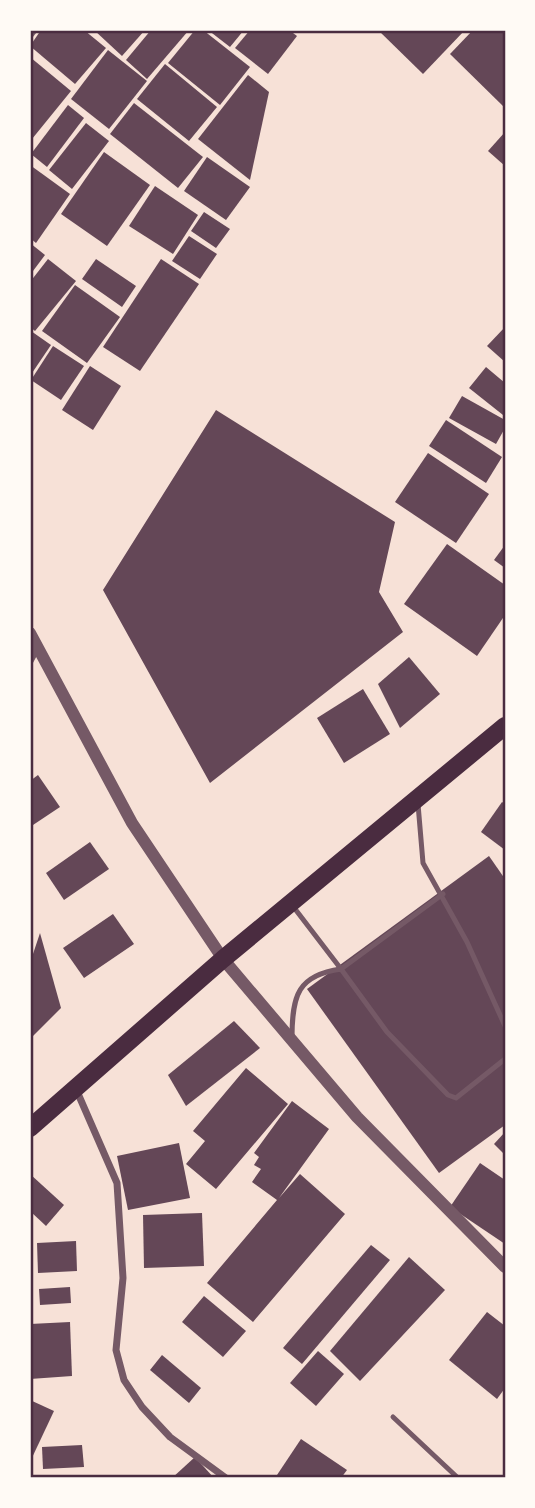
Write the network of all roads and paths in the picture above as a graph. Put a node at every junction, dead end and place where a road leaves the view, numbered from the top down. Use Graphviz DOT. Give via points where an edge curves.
graph roads {
  1 [pos="34,30"];
  2 [pos="30,35"];
  3 [pos="30,633"];
  4 [pos="37,648"];
  5 [pos="30,661"];
  6 [pos="505,726"];
  7 [pos="417,799"];
  8 [pos="443,894"];
  9 [pos="292,905"];
  10 [pos="223,959"];
  11 [pos="341,970"];
  12 [pos="505,1026"];
  13 [pos="292,1041"];
  14 [pos="505,1059"];
  15 [pos="76,1088"];
  16 [pos="30,1128"];
  17 [pos="505,1267"];
  18 [pos="393,1417"];
  19 [pos="226,1478"];
  20 [pos="458,1478"];
  1 -- 2 [label="street"];
  3 -- 4 [label="street"];
  4 -- 5 [label="street"];
  4 -- 10 [label="street" via="132,823"];
  6 -- 7 [label="main road"];
  7 -- 8 [label="lane" via="423,863"];
  7 -- 9 [label="main road"];
  8 -- 11 [label="lane"];
  8 -- 12 [label="lane"];
  9 -- 10 [label="main road"];
  9 -- 11 [label="lane"];
  10 -- 13 [label="street"];
  10 -- 15 [label="main road"];
  11 -- 13 [label="lane" via="316,973 302,985"];
  11 -- 14 [label="lane" via="387,1032 448,1095 456,1098 464,1093"];
  13 -- 17 [label="street" via="376,1137"];
  15 -- 16 [label="main road"];
  15 -- 19 [label="street" via="117,1183 124,1278 116,1350 124,1380 142,1408 170,1437"];
  18 -- 20 [label="lane"];
}
